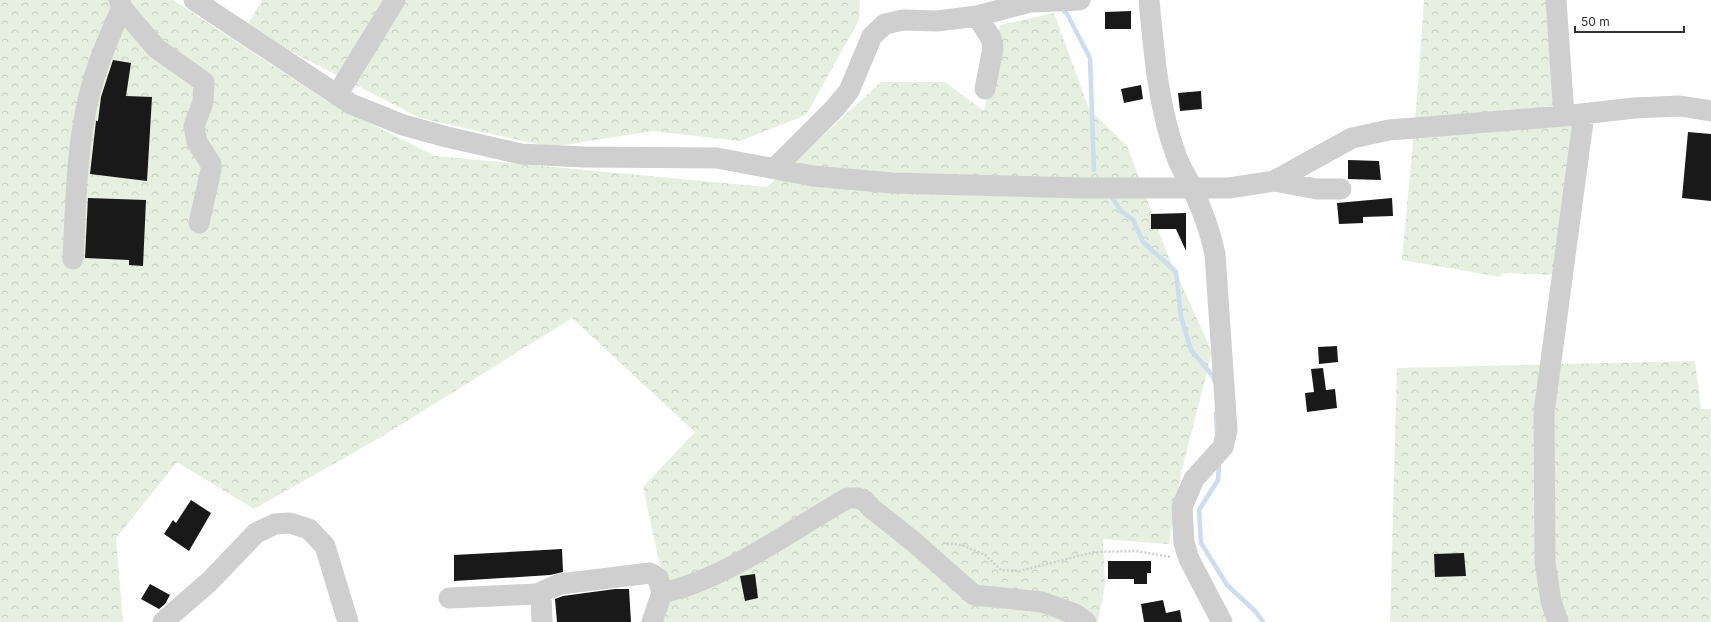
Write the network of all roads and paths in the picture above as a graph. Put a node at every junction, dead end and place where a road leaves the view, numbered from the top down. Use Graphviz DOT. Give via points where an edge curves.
graph roads {
  1 [pos="194,0"];
  2 [pos="395,0"];
  3 [pos="1080,0"];
  4 [pos="1149,0"];
  5 [pos="1556,0"];
  6 [pos="1029,1"];
  7 [pos="120,4"];
  8 [pos="978,16"];
  9 [pos="985,89"];
  10 [pos="337,96"];
  11 [pos="1711,111"];
  12 [pos="1584,114"];
  13 [pos="1564,116"];
  14 [pos="775,168"];
  15 [pos="1274,181"];
  16 [pos="1192,188"];
  17 [pos="1341,189"];
  18 [pos="199,223"];
  19 [pos="73,259"];
  20 [pos="914,542"];
  21 [pos="1189,560"];
  22 [pos="541,592"];
  23 [pos="662,593"];
  24 [pos="449,598"];
  25 [pos="163,622"];
  26 [pos="348,622"];
  27 [pos="542,622"];
  28 [pos="652,622"];
  29 [pos="1086,622"];
  30 [pos="1222,622"];
  31 [pos="1558,622"];
  1 -- 10 [label="street"];
  2 -- 10 [label="street"];
  3 -- 6 [label="street"];
  4 -- 16 [label="street" via="1155,61 1168,129 1177,157"];
  5 -- 13 [label="street"];
  6 -- 8 [label="street"];
  7 -- 18 [label="street" via="156,48 204,82 203,102 194,126 198,142 211,164 211,170"];
  7 -- 19 [label="street" via="89,96 78,161"];
  8 -- 9 [label="street" via="993,48"];
  8 -- 14 [label="street" via="936,21 902,20 885,24 872,36 848,91 835,108"];
  10 -- 14 [label="street" via="403,125 521,154 717,158"];
  11 -- 12 [label="street" via="1680,106"];
  12 -- 13 [label="street"];
  12 -- 31 [label="street" via="1544,413 1546,562 1551,601"];
  13 -- 15 [label="street" via="1389,130 1352,138"];
  14 -- 16 [label="street" via="813,176 892,183"];
  15 -- 16 [label="street" via="1228,188"];
  15 -- 17 [label="street"];
  16 -- 21 [label="street" via="1210,229 1215,254 1227,430 1223,447 1194,479 1182,507 1184,543"];
  20 -- 21 [label="path" via="962,545 985,555 1001,570 1020,571 1094,552 1136,551"];
  20 -- 23 [label="street" via="865,501 848,498 736,564 680,589"];
  20 -- 29 [label="street" via="974,595 1042,602 1074,614"];
  21 -- 30 [label="street"];
  22 -- 23 [label="street" via="560,584 650,573 658,578"];
  22 -- 24 [label="street"];
  22 -- 27 [label="street"];
  23 -- 28 [label="street"];
  25 -- 26 [label="street" via="209,582 256,533 275,524 290,523 309,529 325,546"];
}
